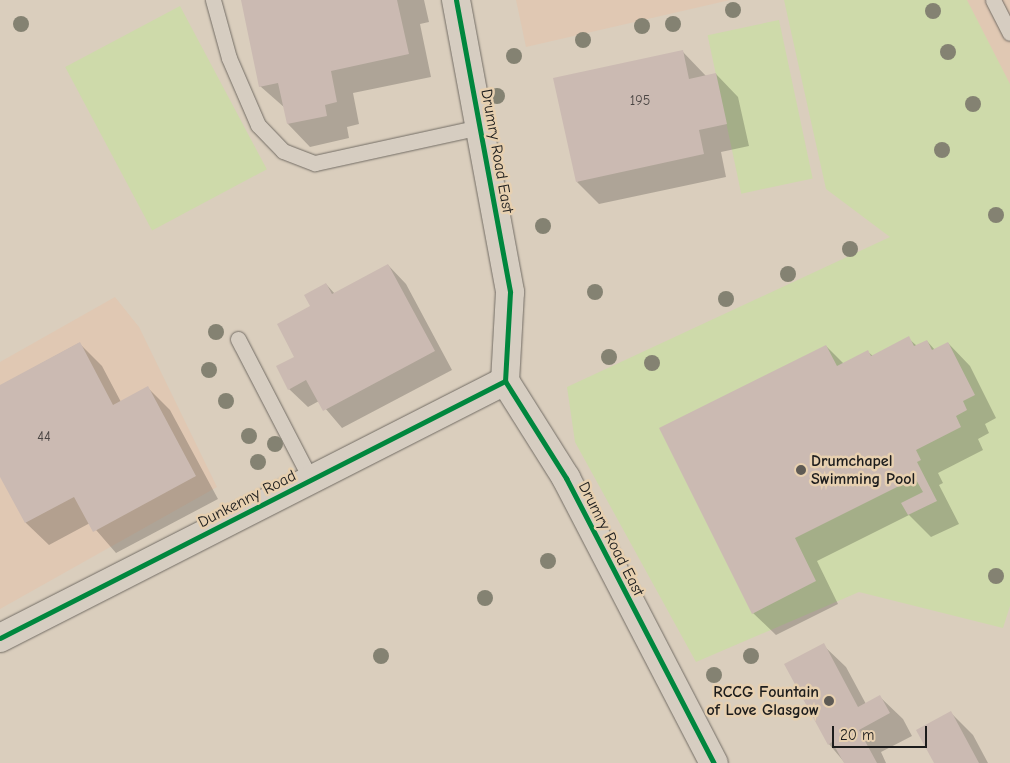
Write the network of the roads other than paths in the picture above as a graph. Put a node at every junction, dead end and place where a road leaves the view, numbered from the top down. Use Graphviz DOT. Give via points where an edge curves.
graph roads {
  1 [pos="213,0"];
  2 [pos="456,0"];
  3 [pos="993,0"];
  4 [pos="1010,33"];
  5 [pos="480,126"];
  6 [pos="238,339"];
  7 [pos="505,381"];
  8 [pos="311,480"];
  9 [pos="0,638"];
  10 [pos="714,763"];
  1 -- 5 [label="lane" via="229,58 258,125 283,151 315,163"];
  2 -- 5 [label="street, Drumry Road East"];
  3 -- 4 [label="lane"];
  5 -- 7 [label="street, Drumry Road East" via="510,292"];
  6 -- 8 [label="lane"];
  7 -- 8 [label="street, Dunkenny Road"];
  7 -- 10 [label="street, Drumry Road East" via="566,478"];
  8 -- 9 [label="street, Dunkenny Road"];
}
